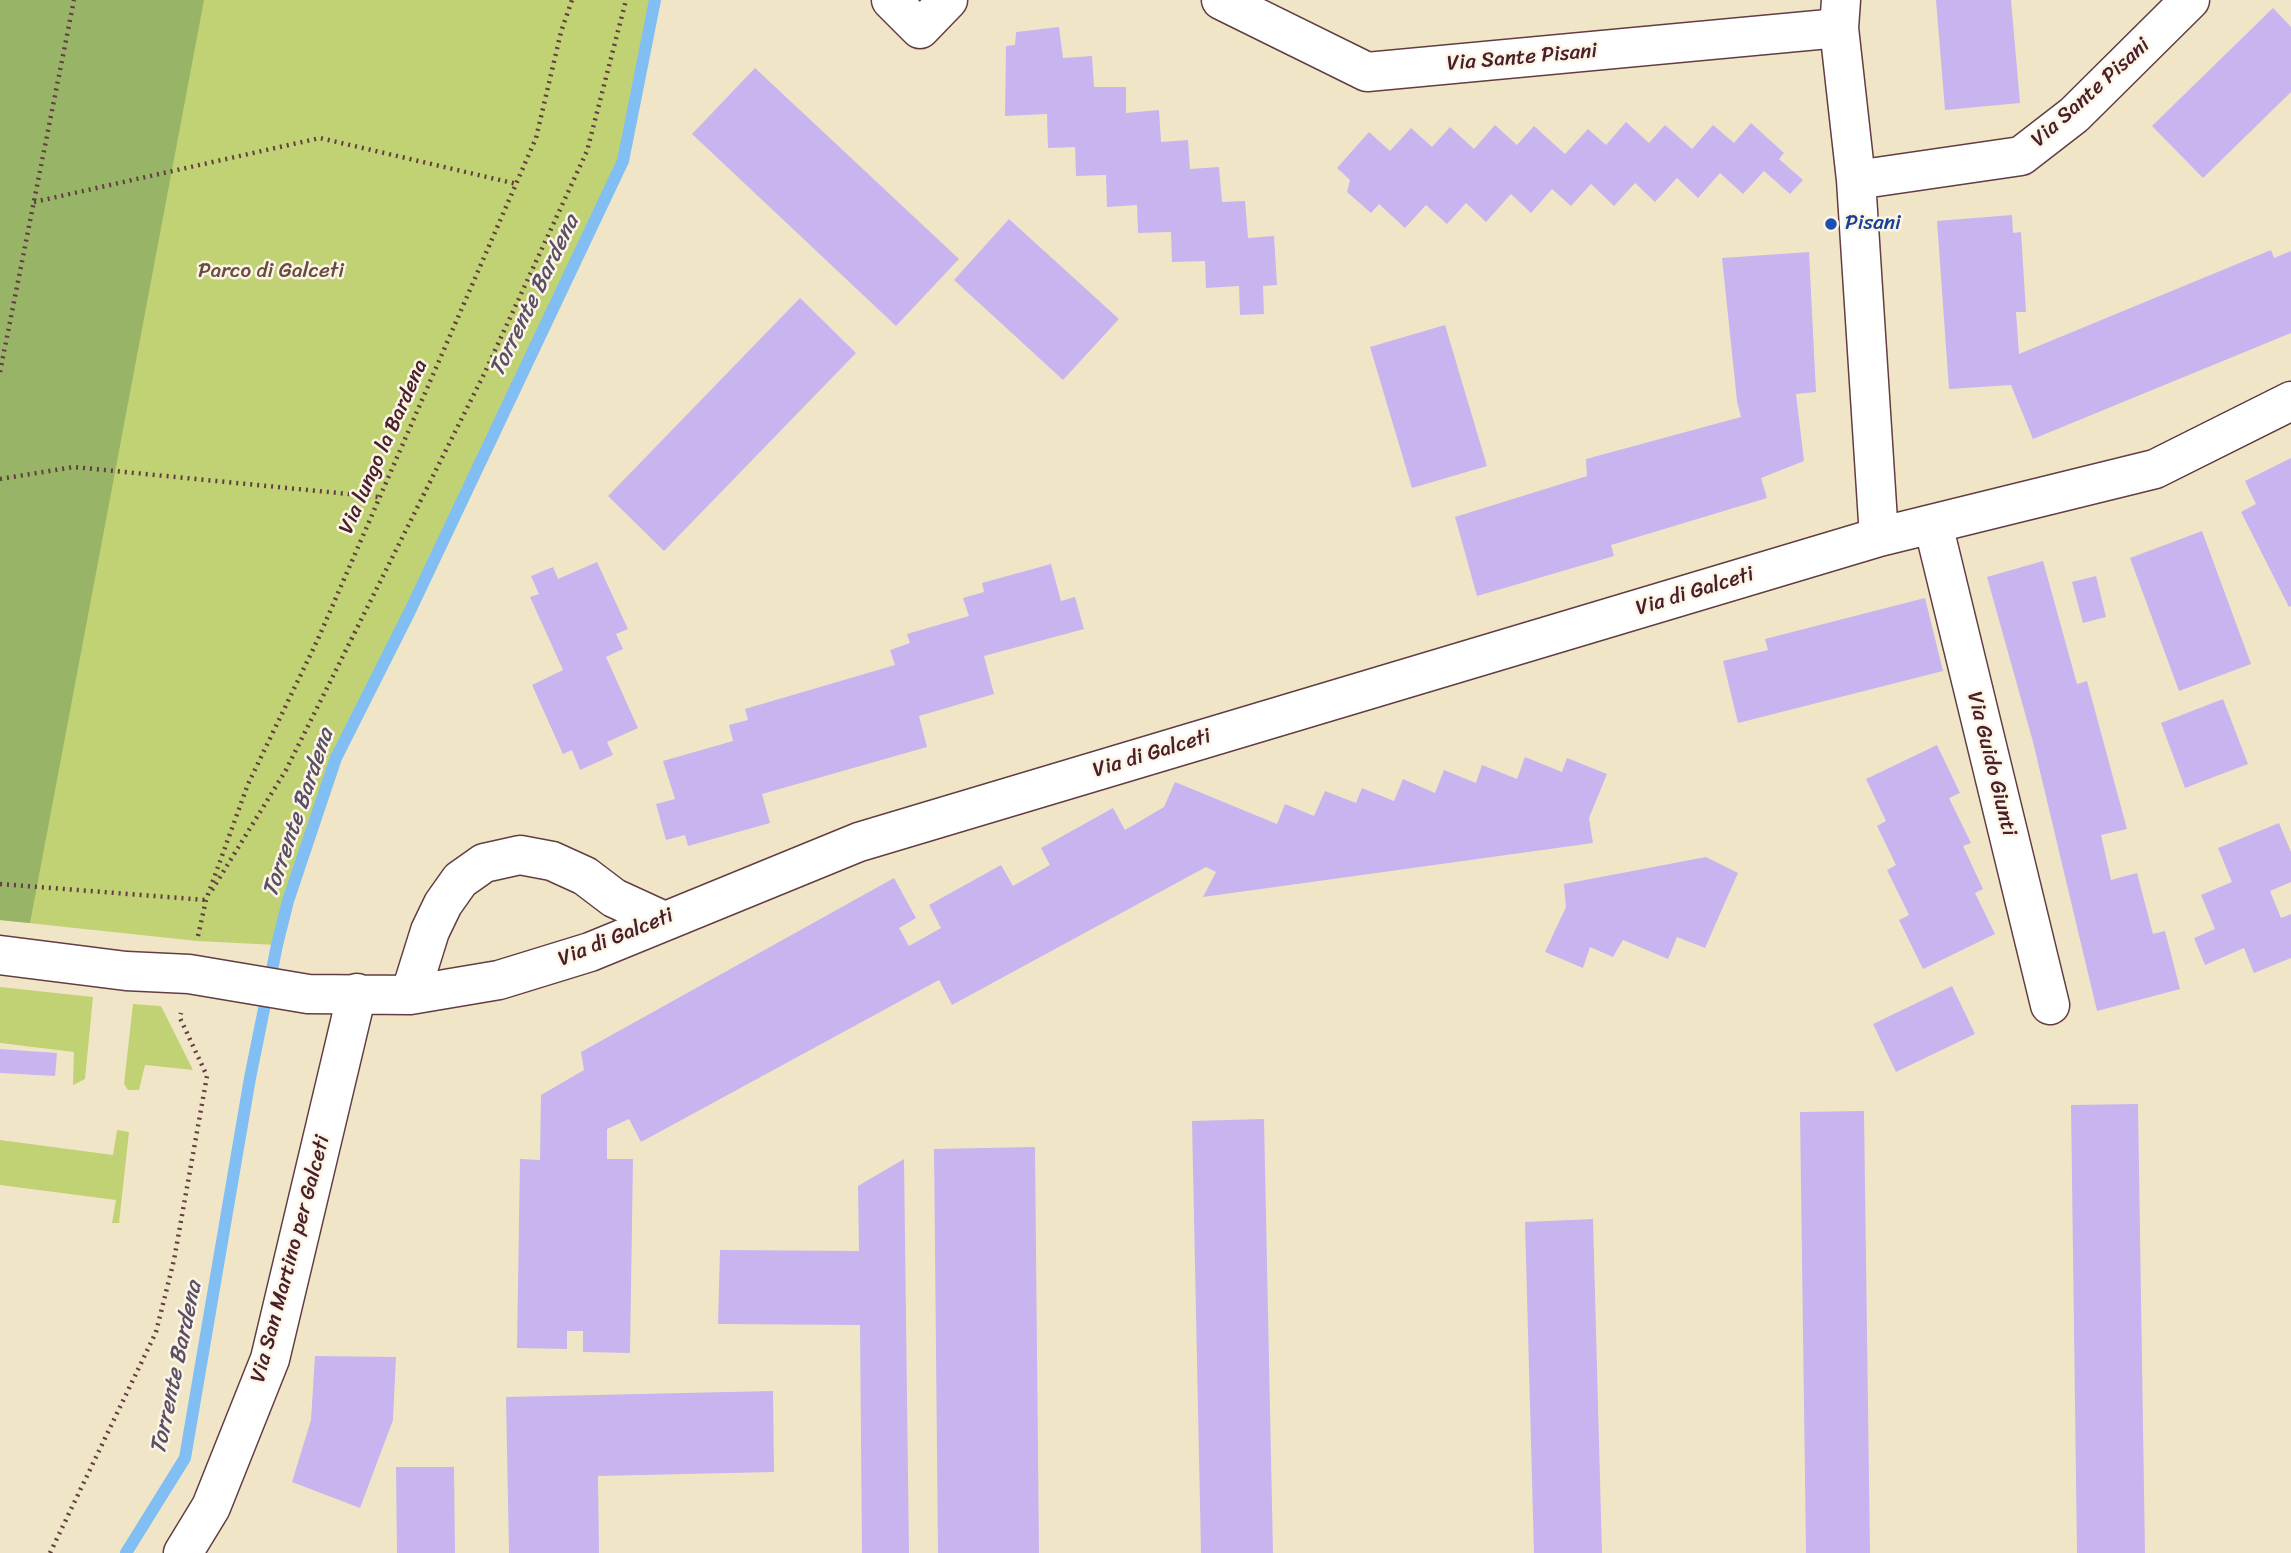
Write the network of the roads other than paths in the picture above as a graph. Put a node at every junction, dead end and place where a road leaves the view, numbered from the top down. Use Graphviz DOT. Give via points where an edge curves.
graph roads {
  1 [pos="891,0"];
  2 [pos="948,0"];
  3 [pos="1221,0"];
  4 [pos="2190,0"];
  5 [pos="1840,14"];
  6 [pos="1856,180"];
  7 [pos="2291,401"];
  8 [pos="1933,524"];
  9 [pos="1879,537"];
  10 [pos="662,920"];
  11 [pos="0,955"];
  12 [pos="357,993"];
  13 [pos="410,995"];
  14 [pos="2050,1005"];
  15 [pos="183,1553"];
  1 -- 2 [label="street" via="920,29"];
  3 -- 5 [label="street, Via Sante Pisani" via="1367,72"];
  4 -- 6 [label="street, Via Sante Pisani" via="2074,115 2021,156"];
  5 -- 6 [label="street, Via Sante Pisani"];
  6 -- 9 [label="street, Via Sante Pisani"];
  7 -- 8 [label="street, Via di Galceti" via="2155,469"];
  8 -- 9 [label="street, Via di Galceti"];
  8 -- 14 [label="street, Via Guido Giunti"];
  9 -- 10 [label="street, Via di Galceti" via="859,842"];
  10 -- 13 [label="street, Via di Galceti" via="590,952 499,980"];
  10 -- 13 [label="street" via="552,861 520,855 484,863 460,880 443,904"];
  11 -- 12 [label="street, Via di Galceti" via="189,974 308,994"];
  12 -- 13 [label="street, Via di Galceti"];
  12 -- 15 [label="street, Via San Martino per Galceti" via="270,1359 211,1507"];
}
